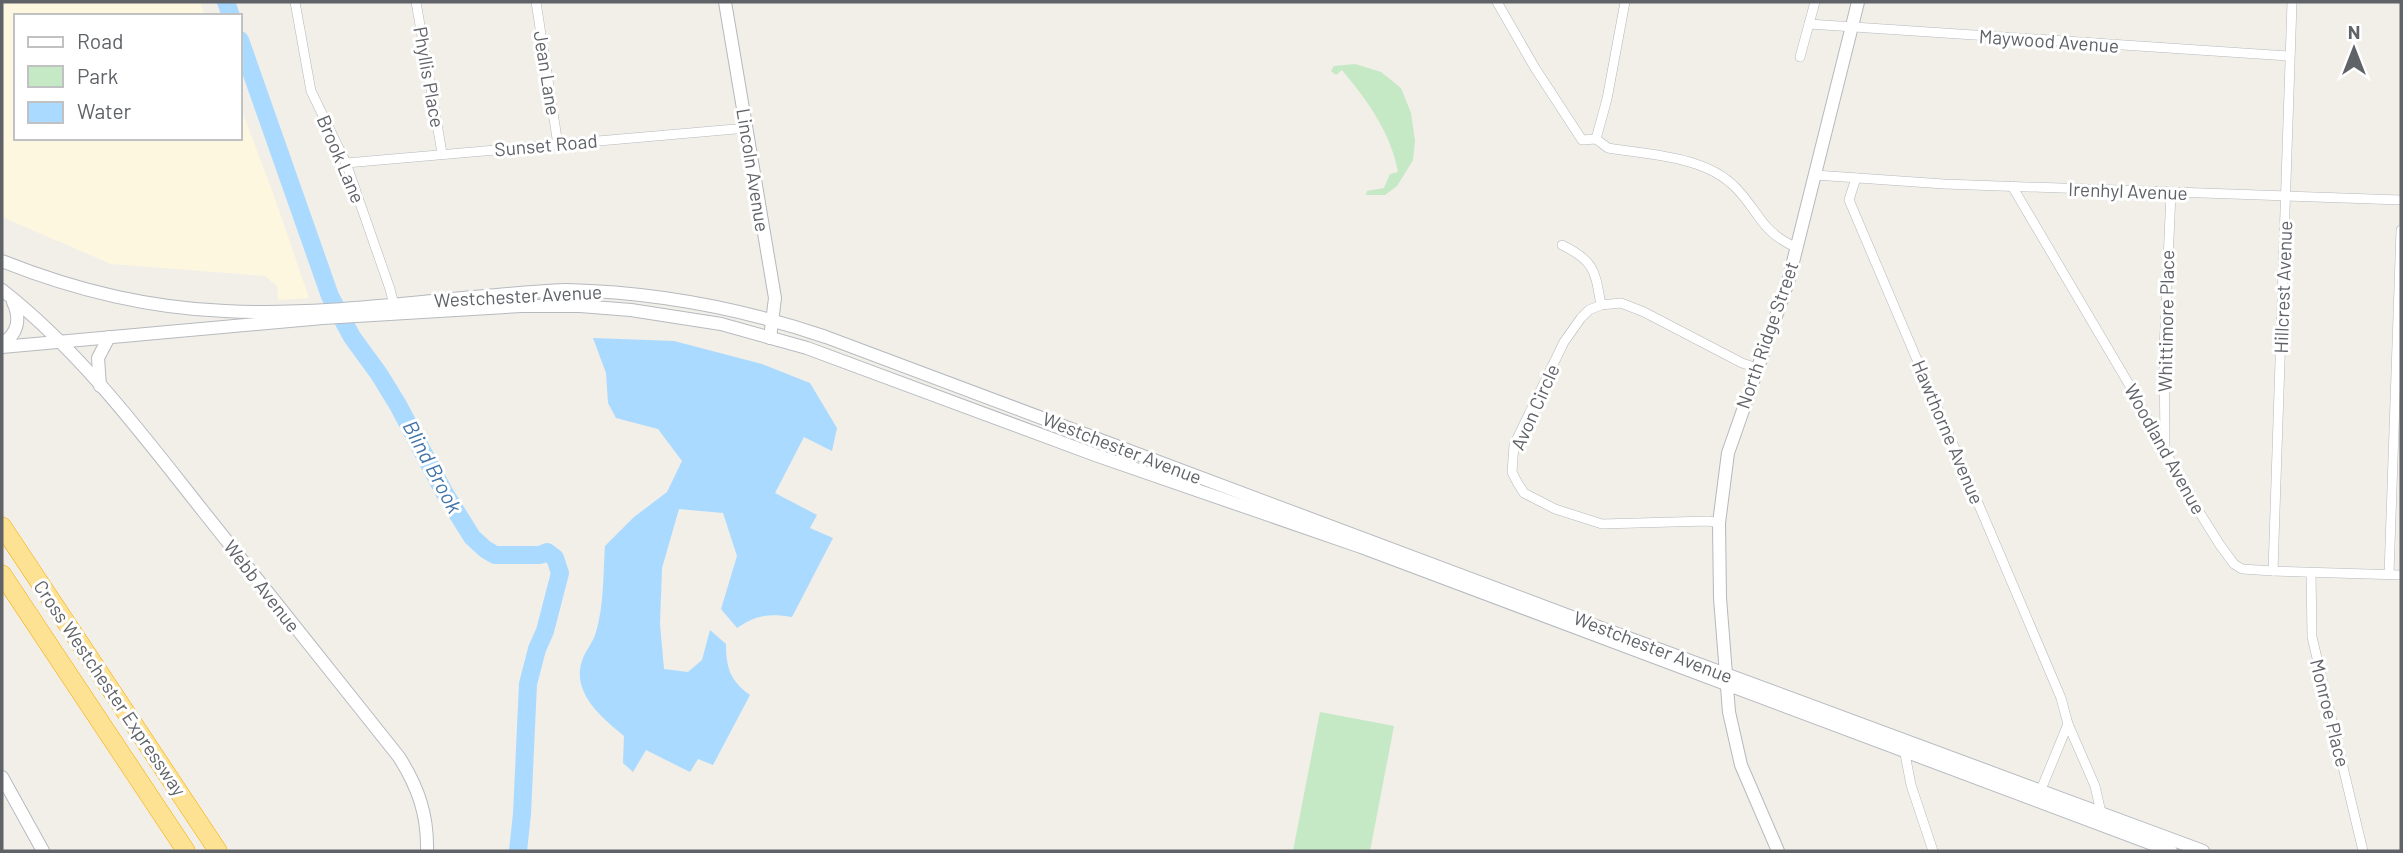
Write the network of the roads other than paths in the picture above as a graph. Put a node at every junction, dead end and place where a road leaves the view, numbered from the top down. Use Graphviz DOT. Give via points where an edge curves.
graph roads {
  1 [pos="295,2"];
  2 [pos="416,2"];
  3 [pos="536,2"];
  4 [pos="725,2"];
  5 [pos="1497,2"];
  6 [pos="1625,2"];
  7 [pos="1815,2"];
  8 [pos="1858,2"];
  9 [pos="2292,2"];
  10 [pos="1809,24"];
  11 [pos="1852,26"];
  12 [pos="2289,56"];
  13 [pos="1800,57"];
  14 [pos="747,128"];
  15 [pos="1596,139"];
  16 [pos="558,145"];
  17 [pos="442,153"];
  18 [pos="346,163"];
  19 [pos="1815,175"];
  20 [pos="1856,178"];
  21 [pos="2012,187"];
  22 [pos="2171,193"];
  23 [pos="2286,197"];
  24 [pos="2401,200"];
  25 [pos="2401,230"];
  26 [pos="1562,246"];
  27 [pos="1797,248"];
  28 [pos="2,261"];
  29 [pos="6,293"];
  30 [pos="1601,305"];
  31 [pos="394,309"];
  32 [pos="320,314"];
  33 [pos="773,320"];
  34 [pos="109,337"];
  35 [pos="771,338"];
  36 [pos="57,341"];
  37 [pos="2,345"];
  38 [pos="1757,368"];
  39 [pos="100,386"];
  40 [pos="2165,450"];
  41 [pos="1719,523"];
  42 [pos="2,526"];
  43 [pos="2273,571"];
  44 [pos="2311,573"];
  45 [pos="2,574"];
  46 [pos="2389,574"];
  47 [pos="2401,575"];
  48 [pos="1727,679"];
  49 [pos="2068,724"];
  50 [pos="1903,746"];
  51 [pos="2,777"];
  52 [pos="2040,792"];
  53 [pos="2049,806"];
  54 [pos="2101,820"];
  55 [pos="43,851"];
  56 [pos="187,851"];
  57 [pos="218,851"];
  58 [pos="427,851"];
  59 [pos="1777,851"];
  60 [pos="1933,851"];
  61 [pos="2171,851"];
  62 [pos="2203,851"];
  63 [pos="2363,851"];
  1 -- 18 [label="street, Brook Lane" via="311,91"];
  2 -- 17 [label="street, Phyllis Place"];
  3 -- 16 [label="street, Jean Lane"];
  4 -- 14 [label="main road, Lincoln Avenue"];
  5 -- 15 [label="street" via="1574,130 1582,140"];
  6 -- 15 [label="street"];
  7 -- 10 [label="street"];
  8 -- 11 [label="main road, North Ridge Street"];
  9 -- 12 [label="street, Hillcrest Avenue"];
  10 -- 11 [label="street, Maywood Avenue"];
  10 -- 13 [label="street"];
  11 -- 12 [label="street, Maywood Avenue"];
  11 -- 19 [label="main road, North Ridge Street"];
  12 -- 23 [label="street, Hillcrest Avenue"];
  14 -- 16 [label="street, Sunset Road"];
  14 -- 33 [label="main road, Lincoln Avenue" via="775,298"];
  15 -- 27 [label="street" via="1608,148 1702,164 1736,188 1769,231"];
  16 -- 17 [label="street, Sunset Road"];
  17 -- 18 [label="street, Sunset Road"];
  18 -- 31 [label="street, Brook Lane"];
  19 -- 20 [label="street"];
  19 -- 27 [label="main road, North Ridge Street"];
  20 -- 21 [label="street, Irenhyl Avenue"];
  20 -- 49 [label="street, Hawthorne Avenue" via="1849,200 2061,698"];
  21 -- 22 [label="street, Irenhyl Avenue"];
  21 -- 40 [label="street, Woodland Avenue"];
  22 -- 23 [label="street, Irenhyl Avenue"];
  22 -- 40 [label="street, Whittimore Place"];
  23 -- 24 [label="street, Irenhyl Avenue"];
  23 -- 43 [label="street, Hillcrest Avenue"];
  25 -- 46 [label="street"];
  26 -- 30 [label="street" via="1589,262"];
  27 -- 38 [label="main road, North Ridge Street"];
  28 -- 32 [label="main road, Westchester Avenue" via="70,285 164,305"];
  29 -- 36 [label="main road, Webb Avenue"];
  29 -- 37 [label="main road" via="17,311 17,323"];
  30 -- 38 [label="street" via="1621,303 1644,312"];
  30 -- 41 [label="street, Avon Circle" via="1581,318 1564,342 1520,431 1512,456 1517,482 1536,500 1602,524"];
  31 -- 32 [label="main road, Westchester Avenue"];
  31 -- 33 [label="main road, Westchester Avenue" via="529,292 603,291 677,298"];
  31 -- 35 [label="main road, Westchester Avenue" via="580,306 686,317"];
  32 -- 34 [label="main road, Westchester Avenue" via="188,332"];
  33 -- 35 [label="main road, Lincoln Avenue"];
  33 -- 48 [label="main road, Westchester Avenue"];
  34 -- 36 [label="main road, Westchester Avenue"];
  34 -- 39 [label="main road" via="98,358"];
  35 -- 48 [label="main road, Westchester Avenue"];
  36 -- 37 [label="main road, Westchester Avenue"];
  36 -- 39 [label="main road, Webb Avenue"];
  38 -- 41 [label="main road, North Ridge Street" via="1728,453"];
  39 -- 58 [label="main road, Webb Avenue" via="399,757 421,801"];
  40 -- 43 [label="street, Woodland Avenue" via="2234,564 2242,569"];
  41 -- 48 [label="main road, North Ridge Street"];
  42 -- 57 [label="highway, Cross Westchester Expressway"];
  43 -- 44 [label="street, Woodland Avenue"];
  44 -- 46 [label="street, Woodland Avenue"];
  44 -- 63 [label="street, Monroe Place" via="2312,636"];
  45 -- 56 [label="highway, Cross Westchester Expressway"];
  46 -- 47 [label="street, Woodland Avenue"];
  48 -- 50 [label="main road, Westchester Avenue"];
  48 -- 59 [label="main road, North Ridge Street" via="1741,765"];
  49 -- 52 [label="street"];
  49 -- 54 [label="street, Hawthorne Avenue" via="2095,786"];
  50 -- 52 [label="main road, Westchester Avenue"];
  50 -- 53 [label="main road, Westchester Avenue"];
  50 -- 60 [label="street"];
  51 -- 55 [label="main road"];
  52 -- 53 [label="street"];
  52 -- 54 [label="main road, Westchester Avenue"];
  53 -- 54 [label="main road, Westchester Avenue"];
  54 -- 61 [label="main road, Westchester Avenue"];
  54 -- 62 [label="main road, Westchester Avenue"];
}
